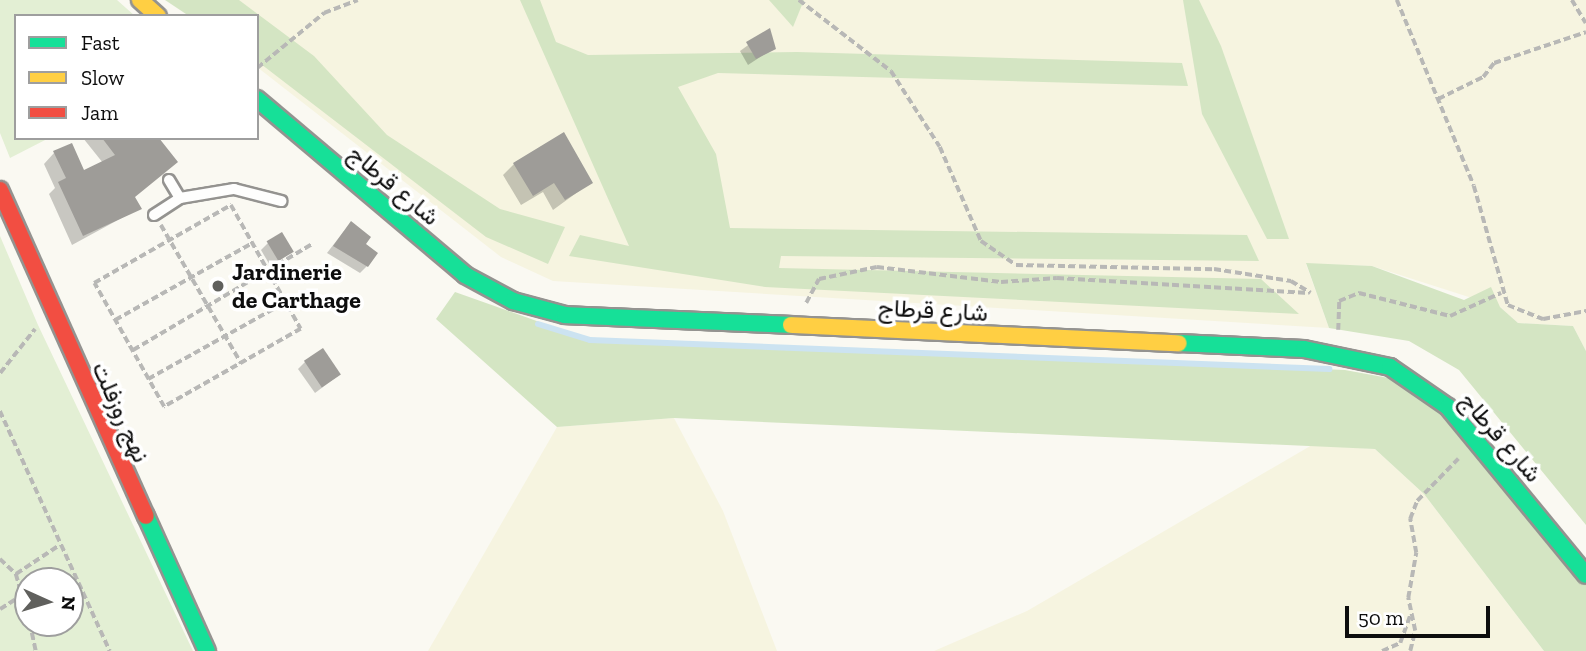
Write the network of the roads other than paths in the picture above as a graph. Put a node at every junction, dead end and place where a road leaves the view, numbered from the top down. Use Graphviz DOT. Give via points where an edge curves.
graph roads {
  1 [pos="140,0"];
  2 [pos="156,14"];
  3 [pos="259,101"];
  4 [pos="169,180"];
  5 [pos="0,190"];
  6 [pos="180,198"];
  7 [pos="281,201"];
  8 [pos="154,215"];
  9 [pos="1586,575"];
  10 [pos="207,651"];
  1 -- 2 [label="street"];
  3 -- 9 [label="street, شارع قرطاج" via="465,275 513,301 599,320 804,325 1336,353 1412,380 1477,441"];
  4 -- 6 [label="lane"];
  5 -- 10 [label="street, نهج روزفلت"];
  6 -- 7 [label="lane" via="234,189"];
  6 -- 8 [label="lane"];
}
